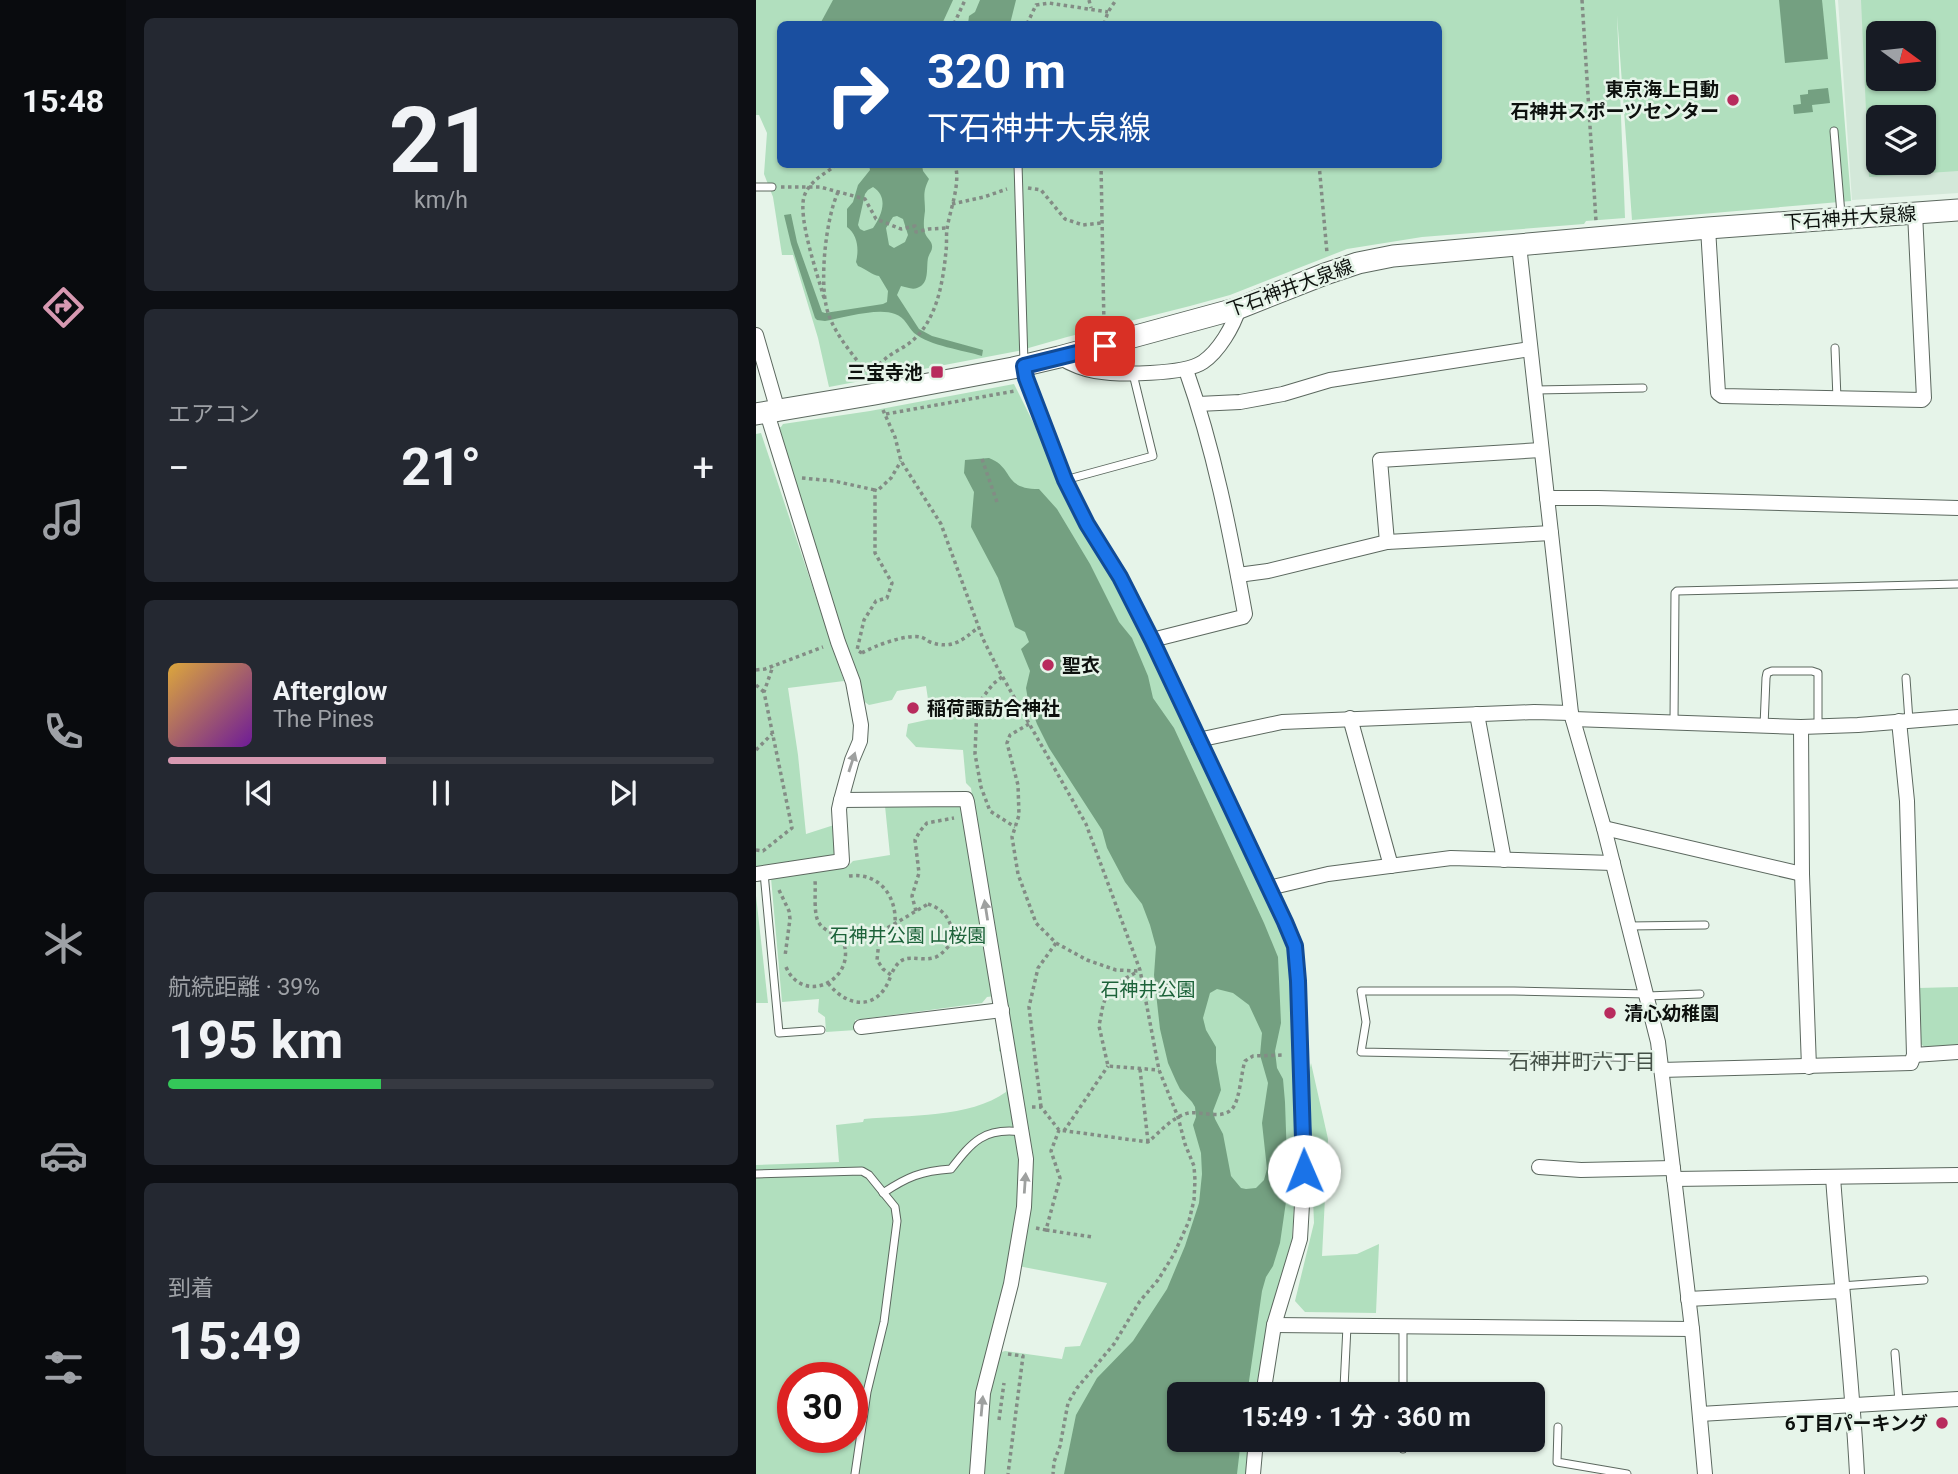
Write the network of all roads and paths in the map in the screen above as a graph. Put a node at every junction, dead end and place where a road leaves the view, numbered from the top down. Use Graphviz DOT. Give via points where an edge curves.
graph roads {
  1 [pos="965,0"];
  2 [pos="1089,0"];
  3 [pos="1116,0"];
  4 [pos="1582,0"];
  5 [pos="1091,8"];
  6 [pos="1108,12"];
  7 [pos="955,21"];
  8 [pos="1028,21"];
  9 [pos="1105,21"];
  10 [pos="1834,131"];
  11 [pos="833,168"];
  12 [pos="957,168"];
  13 [pos="1018,168"];
  14 [pos="1101,168"];
  15 [pos="1319,168"];
  16 [pos="756,187"];
  17 [pos="772,187"];
  18 [pos="782,187"];
  19 [pos="810,187"];
  20 [pos="838,192"];
  21 [pos="1958,211"];
  22 [pos="1915,213"];
  23 [pos="1841,219"];
  24 [pos="1596,227"];
  25 [pos="947,228"];
  26 [pos="1708,228"];
  27 [pos="1519,245"];
  28 [pos="1328,261"];
  29 [pos="827,308"];
  30 [pos="1239,309"];
  31 [pos="756,335"];
  32 [pos="1105,346"];
  33 [pos="1835,348"];
  34 [pos="1530,349"];
  35 [pos="1059,357"];
  36 [pos="1024,366"];
  37 [pos="1186,370"];
  38 [pos="1133,373"];
  39 [pos="868,375"];
  40 [pos="870,383"];
  41 [pos="1643,388"];
  42 [pos="1536,390"];
  43 [pos="1017,391"];
  44 [pos="1837,399"];
  45 [pos="880,404"];
  46 [pos="1198,404"];
  47 [pos="767,413"];
  48 [pos="886,414"];
  49 [pos="1541,450"];
  50 [pos="982,459"];
  51 [pos="901,461"];
  52 [pos="786,474"];
  53 [pos="1065,480"];
  54 [pos="875,490"];
  55 [pos="1547,498"];
  56 [pos="998,505"];
  57 [pos="1958,508"];
  58 [pos="1551,533"];
  59 [pos="1387,542"];
  60 [pos="1238,575"];
  61 [pos="1958,584"];
  62 [pos="979,627"];
  63 [pos="1152,640"];
  64 [pos="838,642"];
  65 [pos="862,653"];
  66 [pos="773,666"];
  67 [pos="756,670"];
  68 [pos="849,672"];
  69 [pos="1002,677"];
  70 [pos="1906,678"];
  71 [pos="756,685"];
  72 [pos="764,692"];
  73 [pos="1477,714"];
  74 [pos="1572,716"];
  75 [pos="1958,717"];
  76 [pos="1350,718"];
  77 [pos="1904,721"];
  78 [pos="1674,722"];
  79 [pos="1029,724"];
  80 [pos="1764,726"];
  81 [pos="1801,727"];
  82 [pos="1818,727"];
  83 [pos="772,734"];
  84 [pos="1198,740"];
  85 [pos="756,750"];
  86 [pos="841,800"];
  87 [pos="970,817"];
  88 [pos="1015,827"];
  89 [pos="1604,828"];
  90 [pos="756,850"];
  91 [pos="1504,860"];
  92 [pos="1613,863"];
  93 [pos="815,865"];
  94 [pos="1391,866"];
  95 [pos="760,873"];
  96 [pos="1802,874"];
  97 [pos="847,877"];
  98 [pos="826,879"];
  99 [pos="816,881"];
  100 [pos="1269,888"];
  101 [pos="916,911"];
  102 [pos="895,924"];
  103 [pos="1705,925"];
  104 [pos="1629,926"];
  105 [pos="839,937"];
  106 [pos="969,939"];
  107 [pos="879,941"];
  108 [pos="954,941"];
  109 [pos="1056,943"];
  110 [pos="1139,971"];
  111 [pos="891,975"];
  112 [pos="828,984"];
  113 [pos="1700,994"];
  114 [pos="1647,995"];
  115 [pos="1002,1010"];
  116 [pos="861,1027"];
  117 [pos="821,1030"];
  118 [pos="1958,1052"];
  119 [pos="1282,1055"];
  120 [pos="1914,1055"];
  121 [pos="1661,1064"];
  122 [pos="1108,1066"];
  123 [pos="1809,1067"];
  124 [pos="1140,1069"];
  125 [pos="1159,1070"];
  126 [pos="1016,1106"];
  127 [pos="1041,1107"];
  128 [pos="1178,1117"];
  129 [pos="1061,1130"];
  130 [pos="1022,1132"];
  131 [pos="1148,1142"];
  132 [pos="1539,1167"];
  133 [pos="756,1174"];
  134 [pos="1673,1174"];
  135 [pos="1958,1175"];
  136 [pos="1833,1177"];
  137 [pos="883,1193"];
  138 [pos="1021,1227"];
  139 [pos="1046,1230"];
  140 [pos="1092,1237"];
  141 [pos="1924,1280"];
  142 [pos="1841,1288"];
  143 [pos="1688,1299"];
  144 [pos="1274,1325"];
  145 [pos="1347,1326"];
  146 [pos="1403,1327"];
  147 [pos="1692,1329"];
  148 [pos="1895,1353"];
  149 [pos="1007,1355"];
  150 [pos="1004,1381"];
  151 [pos="1265,1382"];
  152 [pos="1344,1382"];
  153 [pos="1403,1382"];
  154 [pos="1958,1399"];
  155 [pos="1899,1402"];
  156 [pos="1853,1405"];
  157 [pos="1700,1414"];
  158 [pos="999,1419"];
  159 [pos="1558,1427"];
  160 [pos="1255,1452"];
  161 [pos="855,1474"];
  162 [pos="976,1474"];
  163 [pos="1008,1474"];
  164 [pos="1053,1474"];
  165 [pos="1253,1474"];
  166 [pos="1627,1474"];
  167 [pos="1705,1474"];
  168 [pos="1857,1474"];
  1 -- 7 [label="path"];
  2 -- 5 [label="path"];
  3 -- 6 [label="path"];
  4 -- 24 [label="path"];
  5 -- 6 [label="path"];
  5 -- 8 [label="path" via="1036,5"];
  6 -- 9 [label="path"];
  10 -- 23 [label="lane"];
  11 -- 19 [label="path"];
  12 -- 25 [label="path"];
  13 -- 36 [label="lane"];
  14 -- 32 [label="path"];
  15 -- 28 [label="path"];
  16 -- 17 [label="lane"];
  18 -- 19 [label="path"];
  19 -- 20 [label="path"];
  19 -- 29 [label="path" via="804,195 805,228"];
  20 -- 25 [label="path" via="865,199 876,219 901,229"];
  20 -- 29 [label="path" via="827,233"];
  21 -- 22 [label="main road, 下石神井大泉線"];
  22 -- 23 [label="main road, 下石神井大泉線"];
  22 -- 44 [label="street" via="1924,398"];
  23 -- 26 [label="main road, 下石神井大泉線"];
  25 -- 39 [label="path" via="939,291 926,326"];
  26 -- 27 [label="main road, 下石神井大泉線"];
  26 -- 44 [label="street" via="1718,393"];
  27 -- 30 [label="main road, 下石神井大泉線" via="1358,263"];
  27 -- 34 [label="street"];
  29 -- 39 [label="path"];
  30 -- 32 [label="main road, 下石神井大泉線"];
  30 -- 37 [label="street" via="1223,341 1204,362"];
  31 -- 47 [label="street"];
  32 -- 35 [label="main road, 下石神井大泉線"];
  33 -- 44 [label="lane"];
  34 -- 42 [label="street"];
  34 -- 46 [label="street" via="1331,380 1240,402"];
  35 -- 36 [label="main road, 下石神井大泉線"];
  35 -- 38 [label="street" via="1096,372"];
  36 -- 47 [label="main road, 下石神井大泉線"];
  36 -- 53 [label="street"];
  37 -- 38 [label="street"];
  37 -- 46 [label="street"];
  38 -- 53 [label="lane" via="1153,456"];
  39 -- 40 [label="path"];
  41 -- 42 [label="lane"];
  42 -- 49 [label="street"];
  43 -- 48 [label="path"];
  45 -- 48 [label="path"];
  46 -- 60 [label="street"];
  47 -- 52 [label="street"];
  48 -- 51 [label="path"];
  49 -- 55 [label="street"];
  49 -- 59 [label="street" via="1380,460"];
  50 -- 56 [label="path"];
  51 -- 54 [label="path" via="891,478"];
  51 -- 62 [label="path" via="941,524"];
  52 -- 54 [label="path"];
  52 -- 64 [label="street"];
  53 -- 63 [label="street"];
  54 -- 65 [label="path" via="875,553 892,583 887,598 876,601 864,620 857,650"];
  55 -- 57 [label="street"];
  55 -- 58 [label="street"];
  58 -- 59 [label="street"];
  58 -- 74 [label="street"];
  59 -- 60 [label="street"];
  60 -- 63 [label="street" via="1243,617"];
  61 -- 78 [label="lane" via="1677,591"];
  62 -- 65 [label="path" via="947,646 919,636 875,645"];
  62 -- 69 [label="path"];
  63 -- 84 [label="street"];
  64 -- 66 [label="path"];
  64 -- 68 [label="street"];
  65 -- 68 [label="path"];
  66 -- 67 [label="path"];
  66 -- 72 [label="path"];
  86 -- 68 [label="street, one-way" via="860,741 861,725"];
  69 -- 79 [label="path"];
  69 -- 88 [label="path" via="977,705 975,754 990,811"];
  70 -- 77 [label="lane"];
  71 -- 72 [label="path"];
  72 -- 83 [label="path"];
  73 -- 74 [label="street"];
  73 -- 76 [label="street"];
  73 -- 91 [label="street"];
  74 -- 78 [label="street"];
  74 -- 89 [label="street"];
  75 -- 77 [label="street"];
  76 -- 84 [label="street" via="1283,722"];
  76 -- 94 [label="street"];
  77 -- 82 [label="street"];
  77 -- 120 [label="street"];
  78 -- 80 [label="street"];
  79 -- 88 [label="path" via="1010,735 1007,743 1018,785 1020,815"];
  79 -- 110 [label="path" via="1086,824"];
  80 -- 81 [label="street"];
  80 -- 82 [label="lane" via="1767,673 1812,671 1818,673"];
  81 -- 82 [label="street"];
  81 -- 96 [label="street"];
  83 -- 85 [label="path"];
  83 -- 90 [label="path" via="792,828 763,851"];
  84 -- 100 [label="street"];
  86 -- 87 [label="street" via="966,799"];
  86 -- 93 [label="street" via="842,861"];
  87 -- 101 [label="path" via="927,823 920,831 915,840 919,873 912,896"];
  115 -- 87 [label="street, one-way"];
  88 -- 109 [label="path" via="1012,837 1025,894 1036,923"];
  89 -- 92 [label="street"];
  89 -- 96 [label="street"];
  91 -- 92 [label="street"];
  91 -- 94 [label="street" via="1451,858"];
  92 -- 104 [label="street"];
  93 -- 95 [label="street"];
  93 -- 99 [label="path"];
  94 -- 100 [label="street"];
  95 -- 112 [label="path" via="778,887 789,911 788,973 806,986"];
  95 -- 117 [label="lane" via="779,1033"];
  96 -- 123 [label="street"];
  97 -- 102 [label="path" via="872,877 879,882 890,899"];
  98 -- 99 [label="path"];
  99 -- 105 [label="path" via="819,923"];
  100 -- 144 [label="street" via="1295,946 1304,1155 1300,1239"];
  101 -- 102 [label="path"];
  101 -- 108 [label="path" via="928,904 939,908 950,920"];
  102 -- 107 [label="path" via="884,930"];
  103 -- 104 [label="lane"];
  104 -- 114 [label="street"];
  105 -- 107 [label="path" via="858,933"];
  105 -- 112 [label="path" via="845,947 844,962"];
  106 -- 108 [label="path"];
  107 -- 111 [label="path" via="877,960"];
  108 -- 111 [label="path" via="936,957 904,959"];
  109 -- 110 [label="path" via="1116,970"];
  109 -- 127 [label="path" via="1038,968 1029,1007"];
  110 -- 122 [label="path" via="1110,986 1103,1005 1099,1026"];
  110 -- 125 [label="path"];
  111 -- 112 [label="path" via="882,993 862,1003 842,998"];
  113 -- 114 [label="lane"];
  114 -- 121 [label="street"];
  114 -- 121 [label="lane" via="1361,991 1366,1022 1361,1052"];
  115 -- 116 [label="street"];
  115 -- 126 [label="street"];
  118 -- 120 [label="street"];
  119 -- 128 [label="path" via="1253,1056 1245,1061 1233,1108 1226,1113"];
  120 -- 123 [label="street" via="1911,1063"];
  121 -- 123 [label="street"];
  121 -- 134 [label="street"];
  122 -- 124 [label="path"];
  122 -- 129 [label="path"];
  124 -- 125 [label="path"];
  124 -- 131 [label="path"];
  125 -- 128 [label="path"];
  126 -- 127 [label="path"];
  126 -- 130 [label="street"];
  127 -- 129 [label="path"];
  128 -- 131 [label="path"];
  128 -- 164 [label="path" via="1194,1166 1189,1221 1158,1280 1068,1404"];
  129 -- 131 [label="path"];
  129 -- 139 [label="path" via="1051,1151 1060,1178"];
  130 -- 137 [label="lane" via="984,1134 951,1169 909,1177"];
  138 -- 130 [label="street, one-way" via="1026,1176"];
  132 -- 134 [label="street"];
  133 -- 137 [label="lane" via="862,1171"];
  134 -- 136 [label="street"];
  134 -- 143 [label="street"];
  135 -- 136 [label="street"];
  136 -- 142 [label="street"];
  137 -- 161 [label="lane" via="895,1207 897,1221 884,1322 867,1392"];
  138 -- 139 [label="path"];
  162 -- 138 [label="street, one-way" via="983,1393"];
  139 -- 140 [label="path"];
  141 -- 142 [label="lane"];
  142 -- 143 [label="street"];
  142 -- 156 [label="street"];
  143 -- 147 [label="street"];
  144 -- 145 [label="street"];
  144 -- 151 [label="street"];
  145 -- 146 [label="street"];
  145 -- 152 [label="lane"];
  146 -- 147 [label="street"];
  146 -- 153 [label="lane"];
  147 -- 157 [label="street"];
  148 -- 155 [label="lane"];
  149 -- 163 [label="path" via="1023,1356"];
  150 -- 158 [label="path"];
  154 -- 155 [label="street"];
  155 -- 156 [label="street"];
  156 -- 157 [label="street"];
  156 -- 168 [label="street"];
  157 -- 167 [label="street"];
  159 -- 166 [label="lane" via="1557,1462"];
  160 -- 165 [label="street"];
}
